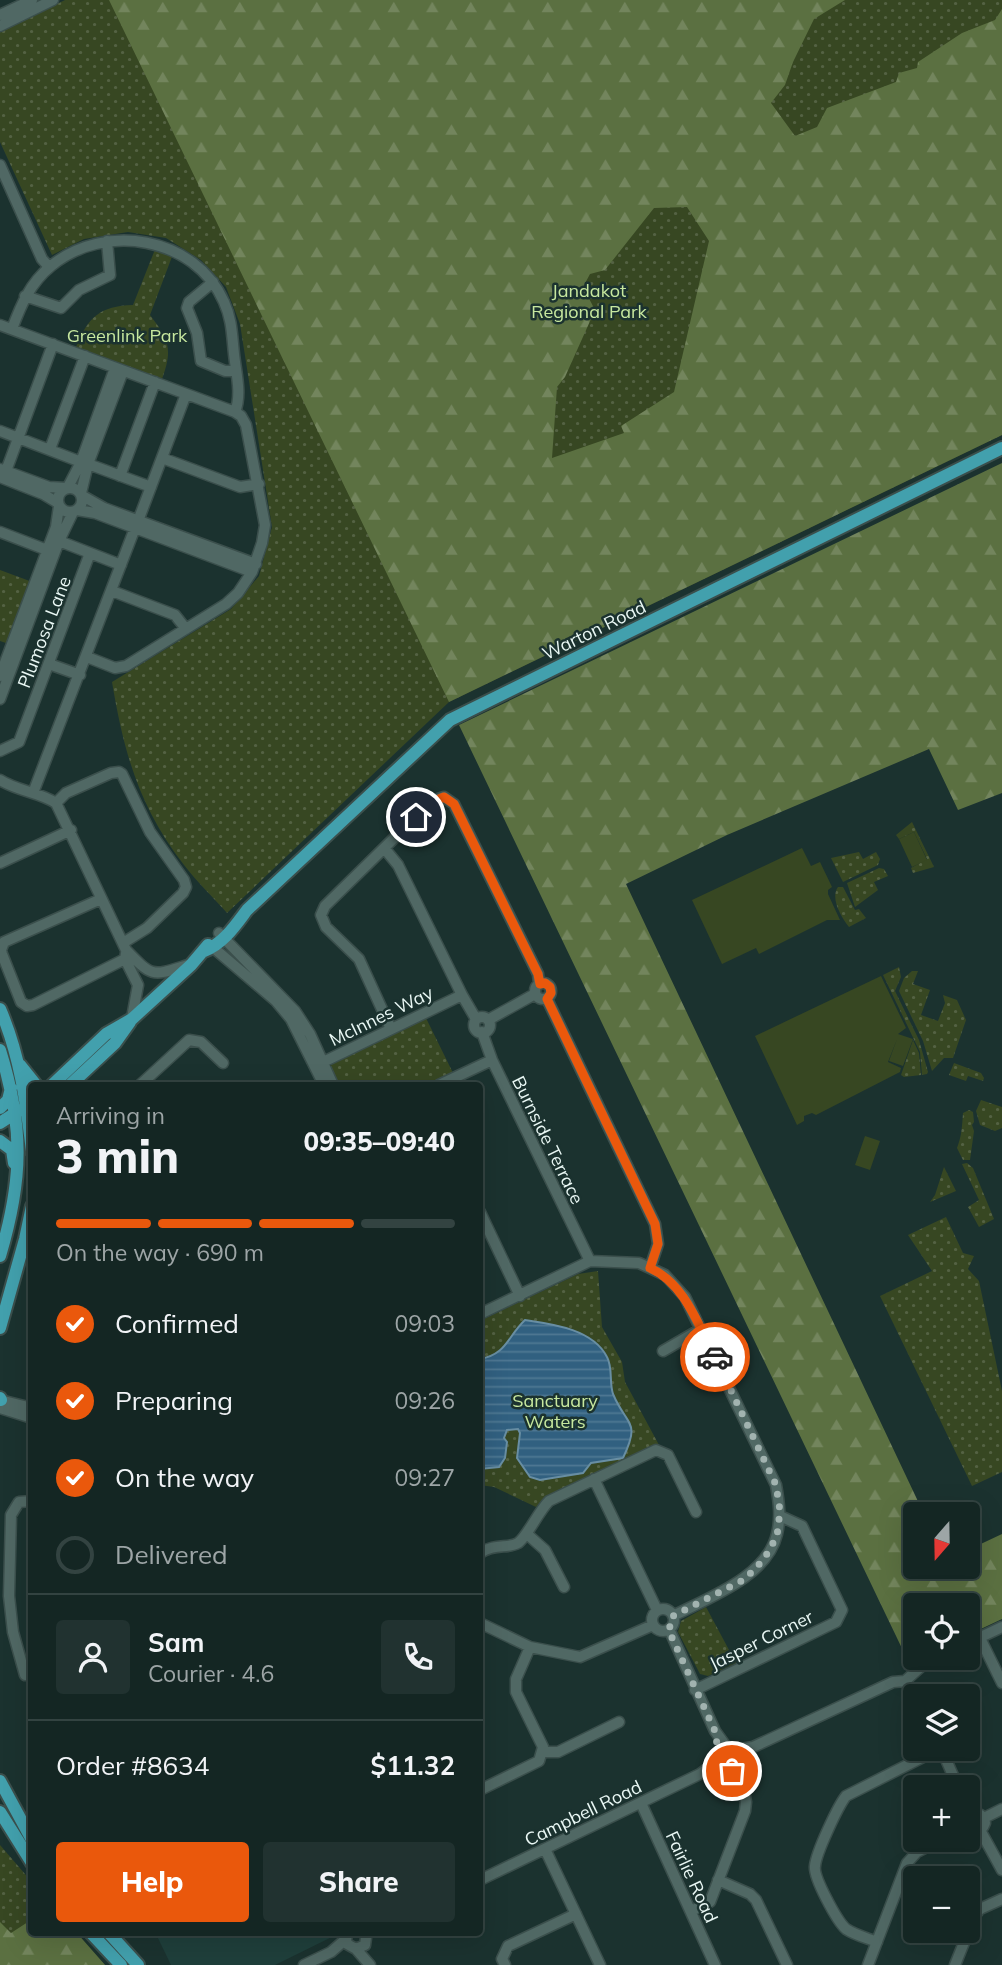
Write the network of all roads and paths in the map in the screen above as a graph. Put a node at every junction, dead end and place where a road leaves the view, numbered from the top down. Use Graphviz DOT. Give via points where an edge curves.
graph roads {
  1 [pos="32,0"];
  2 [pos="53,0"];
  3 [pos="0,15"];
  4 [pos="0,26"];
  5 [pos="0,164"];
  6 [pos="4,183"];
  7 [pos="107,241"];
  8 [pos="49,267"];
  9 [pos="213,282"];
  10 [pos="25,296"];
  11 [pos="0,324"];
  12 [pos="12,329"];
  13 [pos="52,344"];
  14 [pos="85,356"];
  15 [pos="119,369"];
  16 [pos="236,371"];
  17 [pos="155,382"];
  18 [pos="186,394"];
  19 [pos="235,412"];
  20 [pos="0,430"];
  21 [pos="18,438"];
  22 [pos="1002,448"];
  23 [pos="50,449"];
  24 [pos="162,458"];
  25 [pos="84,463"];
  26 [pos="2,472"];
  27 [pos="120,476"];
  28 [pos="259,485"];
  29 [pos="151,487"];
  30 [pos="67,488"];
  31 [pos="81,494"];
  32 [pos="58,504"];
  33 [pos="75,511"];
  34 [pos="137,524"];
  35 [pos="0,532"];
  36 [pos="59,541"];
  37 [pos="47,550"];
  38 [pos="90,553"];
  39 [pos="121,565"];
  40 [pos="254,568"];
  41 [pos="112,591"];
  42 [pos="186,629"];
  43 [pos="9,649"];
  44 [pos="87,657"];
  45 [pos="49,664"];
  46 [pos="80,675"];
  47 [pos="0,677"];
  48 [pos="0,699"];
  49 [pos="0,751"];
  50 [pos="0,780"];
  51 [pos="33,793"];
  52 [pos="56,803"];
  53 [pos="71,830"];
  54 [pos="384,848"];
  55 [pos="0,863"];
  56 [pos="101,899"];
  57 [pos="214,943"];
  58 [pos="125,951"];
  59 [pos="191,965"];
  60 [pos="540,984"];
  61 [pos="535,994"];
  62 [pos="462,995"];
  63 [pos="547,999"];
  64 [pos="0,1009"];
  65 [pos="132,1019"];
  66 [pos="476,1019"];
  67 [pos="488,1020"];
  68 [pos="391,1029"];
  69 [pos="482,1032"];
  70 [pos="0,1050"];
  71 [pos="492,1060"];
  72 [pos="18,1062"];
  73 [pos="223,1063"];
  74 [pos="319,1064"];
  75 [pos="34,1082"];
  76 [pos="55,1082"];
  77 [pos="72,1082"];
  78 [pos="143,1082"];
  79 [pos="323,1082"];
  80 [pos="331,1082"];
  81 [pos="445,1082"];
  82 [pos="11,1088"];
  83 [pos="0,1108"];
  84 [pos="25,1114"];
  85 [pos="0,1123"];
  86 [pos="0,1139"];
  87 [pos="18,1180"];
  88 [pos="483,1218"];
  89 [pos="28,1225"];
  90 [pos="0,1256"];
  91 [pos="590,1261"];
  92 [pos="650,1268"];
  93 [pos="520,1296"];
  94 [pos="483,1313"];
  95 [pos="0,1328"];
  96 [pos="701,1329"];
  97 [pos="663,1351"];
  98 [pos="0,1401"];
  99 [pos="28,1407"];
  100 [pos="28,1416"];
  101 [pos="594,1479"];
  102 [pos="28,1501"];
  103 [pos="696,1512"];
  104 [pos="780,1516"];
  105 [pos="527,1534"];
  106 [pos="483,1551"];
  107 [pos="564,1587"];
  108 [pos="657,1610"];
  109 [pos="673,1616"];
  110 [pos="483,1624"];
  111 [pos="653,1625"];
  112 [pos="1002,1627"];
  113 [pos="668,1629"];
  114 [pos="980,1638"];
  115 [pos="530,1647"];
  116 [pos="917,1670"];
  117 [pos="25,1675"];
  118 [pos="905,1681"];
  119 [pos="1002,1683"];
  120 [pos="907,1684"];
  121 [pos="695,1690"];
  122 [pos="619,1723"];
  123 [pos="715,1731"];
  124 [pos="753,1747"];
  125 [pos="732,1750"];
  126 [pos="543,1752"];
  127 [pos="915,1761"];
  128 [pos="741,1763"];
  129 [pos="723,1764"];
  130 [pos="0,1781"];
  131 [pos="742,1786"];
  132 [pos="483,1789"];
  133 [pos="641,1803"];
  134 [pos="1002,1809"];
  135 [pos="0,1812"];
  136 [pos="980,1815"];
  137 [pos="984,1818"];
  138 [pos="980,1830"];
  139 [pos="28,1833"];
  140 [pos="545,1849"];
  141 [pos="920,1852"];
  142 [pos="28,1857"];
  143 [pos="1002,1870"];
  144 [pos="483,1879"];
  145 [pos="719,1880"];
  146 [pos="1002,1899"];
  147 [pos="691,1911"];
  148 [pos="576,1914"];
  149 [pos="94,1936"];
  150 [pos="111,1936"];
  151 [pos="345,1936"];
  152 [pos="347,1936"];
  153 [pos="877,1942"];
  154 [pos="361,1943"];
  155 [pos="331,1952"];
  156 [pos="121,1965"];
  157 [pos="138,1965"];
  158 [pos="304,1965"];
  159 [pos="371,1965"];
  160 [pos="505,1965"];
  161 [pos="600,1965"];
  162 [pos="715,1965"];
  163 [pos="787,1965"];
  164 [pos="868,1965"];
  165 [pos="955,1965"];
  1 -- 3 [label="street"];
  2 -- 4 [label="street"];
  5 -- 6 [label="street"];
  6 -- 8 [label="street"];
  7 -- 8 [label="street" via="68,254"];
  7 -- 9 [label="street" via="140,241 167,248"];
  7 -- 10 [label="street" via="111,271 107,278 79,290 61,308"];
  8 -- 10 [label="street"];
  9 -- 16 [label="street" via="231,319"];
  9 -- 16 [label="street" via="187,308 201,360"];
  10 -- 12 [label="street"];
  11 -- 12 [label="street"];
  12 -- 13 [label="street"];
  13 -- 14 [label="street"];
  13 -- 21 [label="street"];
  14 -- 15 [label="street"];
  14 -- 23 [label="street"];
  15 -- 17 [label="street"];
  15 -- 25 [label="street"];
  16 -- 19 [label="street" via="239,396"];
  17 -- 18 [label="street"];
  17 -- 27 [label="street"];
  18 -- 19 [label="street"];
  18 -- 24 [label="street"];
  19 -- 28 [label="street" via="246,425"];
  20 -- 21 [label="street"];
  21 -- 23 [label="street"];
  21 -- 26 [label="street"];
  22 -- 57 [label="main road, Warton Road" via="826,539 450,720 231,920"];
  23 -- 25 [label="street"];
  24 -- 28 [label="street" via="240,487"];
  24 -- 29 [label="street"];
  25 -- 27 [label="street"];
  25 -- 30 [label="street"];
  25 -- 31 [label="street"];
  26 -- 30 [label="street"];
  26 -- 32 [label="street"];
  27 -- 29 [label="street"];
  28 -- 40 [label="street" via="265,525"];
  29 -- 34 [label="street"];
  30 -- 31 [label="street"];
  30 -- 32 [label="street" via="58,495"];
  31 -- 33 [label="street" via="82,502"];
  31 -- 34 [label="street"];
  32 -- 33 [label="street" via="65,511"];
  32 -- 37 [label="street"];
  33 -- 34 [label="street"];
  33 -- 36 [label="street"];
  34 -- 39 [label="street"];
  34 -- 40 [label="street"];
  35 -- 37 [label="street"];
  36 -- 38 [label="street"];
  36 -- 43 [label="street"];
  37 -- 43 [label="street"];
  38 -- 39 [label="street"];
  38 -- 45 [label="street, Plumosa Lane"];
  39 -- 41 [label="street"];
  40 -- 42 [label="street" via="233,598"];
  41 -- 42 [label="street" via="175,615"];
  41 -- 44 [label="street"];
  42 -- 44 [label="street" via="122,668"];
  43 -- 47 [label="street"];
  43 -- 48 [label="street"];
  44 -- 46 [label="street"];
  45 -- 46 [label="street"];
  45 -- 49 [label="street, Plumosa Lane" via="19,742"];
  46 -- 51 [label="street"];
  50 -- 51 [label="street"];
  51 -- 52 [label="street"];
  52 -- 53 [label="street"];
  52 -- 58 [label="street" via="70,791 111,773 122,774 150,832 184,880 183,893"];
  53 -- 55 [label="street"];
  53 -- 56 [label="street"];
  54 -- 60 [label="street" via="432,802 444,797 454,804"];
  54 -- 62 [label="street, Burnside Terrace" via="398,865"];
  54 -- 68 [label="street" via="321,915 326,927 359,959"];
  56 -- 58 [label="street"];
  56 -- 58 [label="street" via="4,942 2,954 17,992 24,1004 33,1006"];
  57 -- 59 [label="main road, Warton Road"];
  57 -- 74 [label="street" via="310,1034"];
  58 -- 59 [label="street" via="151,973"];
  58 -- 65 [label="street" via="138,985"];
  59 -- 65 [label="main road, Warton Road"];
  60 -- 61 [label="street"];
  60 -- 63 [label="street" via="550,987"];
  61 -- 63 [label="street"];
  61 -- 67 [label="street"];
  62 -- 66 [label="street, Burnside Terrace"];
  62 -- 68 [label="street, McInnes Way"];
  63 -- 92 [label="street" via="655,1224 658,1244"];
  64 -- 72 [label="main road"];
  65 -- 76 [label="main road, Warton Road" via="106,1034"];
  65 -- 77 [label="main road, Warton Road" via="115,1043"];
  66 -- 67 [label="street"];
  66 -- 69 [label="street, Burnside Terrace" via="474,1027"];
  67 -- 69 [label="street" via="489,1028"];
  68 -- 74 [label="street, McInnes Way"];
  69 -- 71 [label="street, Burnside Terrace"];
  70 -- 82 [label="main road"];
  71 -- 81 [label="street"];
  71 -- 91 [label="street, Burnside Terrace"];
  72 -- 75 [label="main road"];
  72 -- 84 [label="main road"];
  73 -- 78 [label="street" via="201,1041 189,1040"];
  74 -- 79 [label="street"];
  74 -- 80 [label="street"];
  82 -- 83 [label="main road"];
  82 -- 84 [label="main road"];
  84 -- 85 [label="main road"];
  84 -- 86 [label="main road"];
  84 -- 87 [label="main road"];
  86 -- 87 [label="main road" via="12,1150"];
  87 -- 90 [label="main road"];
  88 -- 93 [label="street"];
  89 -- 95 [label="main road"];
  91 -- 92 [label="street" via="639,1263"];
  91 -- 93 [label="street"];
  92 -- 96 [label="street" via="665,1275 685,1297"];
  93 -- 94 [label="street"];
  96 -- 97 [label="street"];
  96 -- 104 [label="street" via="776,1485"];
  98 -- 99 [label="street"];
  98 -- 100 [label="street"];
  101 -- 103 [label="street" via="656,1450 668,1455"];
  101 -- 105 [label="street" via="548,1501"];
  101 -- 108 [label="street"];
  102 -- 117 [label="street" via="13,1509 9,1596"];
  104 -- 109 [label="street" via="777,1536 745,1579"];
  104 -- 121 [label="street, Jasper Corner" via="802,1526 842,1610 836,1622"];
  105 -- 106 [label="street" via="514,1545"];
  105 -- 107 [label="street" via="545,1550"];
  108 -- 109 [label="street" via="665,1609"];
  108 -- 111 [label="street"];
  109 -- 113 [label="street"];
  110 -- 115 [label="street"];
  111 -- 113 [label="street" via="661,1631"];
  111 -- 115 [label="street" via="580,1657"];
  112 -- 114 [label="street"];
  113 -- 121 [label="street"];
  114 -- 119 [label="street"];
  115 -- 126 [label="street" via="516,1679 516,1692"];
  116 -- 118 [label="street, Campbell Road"];
  118 -- 120 [label="street"];
  118 -- 124 [label="street, Campbell Road" via="893,1682"];
  121 -- 123 [label="street"];
  122 -- 126 [label="street" via="558,1752"];
  123 -- 125 [label="street"];
  123 -- 129 [label="street"];
  124 -- 125 [label="street, Campbell Road"];
  124 -- 128 [label="street, Campbell Road"];
  125 -- 128 [label="street" via="740,1754"];
  125 -- 129 [label="street"];
  126 -- 132 [label="street" via="539,1762"];
  127 -- 153 [label="street" via="846,1796 838,1805 814,1867 843,1926"];
  128 -- 129 [label="street, Campbell Road" via="736,1770"];
  128 -- 131 [label="street"];
  129 -- 131 [label="street"];
  129 -- 133 [label="street, Campbell Road"];
  130 -- 139 [label="main road"];
  131 -- 145 [label="street" via="745,1811"];
  133 -- 140 [label="street, Campbell Road"];
  133 -- 147 [label="street, Fairlie Road"];
  134 -- 137 [label="street"];
  135 -- 142 [label="main road"];
  136 -- 137 [label="street"];
  137 -- 138 [label="street"];
  138 -- 143 [label="street"];
  140 -- 144 [label="street, Campbell Road"];
  140 -- 148 [label="street"];
  141 -- 153 [label="street" via="911,1857"];
  145 -- 147 [label="street" via="710,1902"];
  145 -- 163 [label="street" via="756,1900"];
  146 -- 165 [label="street" via="975,1914"];
  147 -- 162 [label="street, Fairlie Road"];
  148 -- 160 [label="street" via="508,1946 502,1959"];
  148 -- 161 [label="street"];
  149 -- 156 [label="main road"];
  150 -- 157 [label="main road"];
  151 -- 155 [label="street"];
  152 -- 154 [label="street" via="347,1944"];
  153 -- 164 [label="street"];
  154 -- 155 [label="street"];
  154 -- 159 [label="street"];
  155 -- 158 [label="street"];
}
